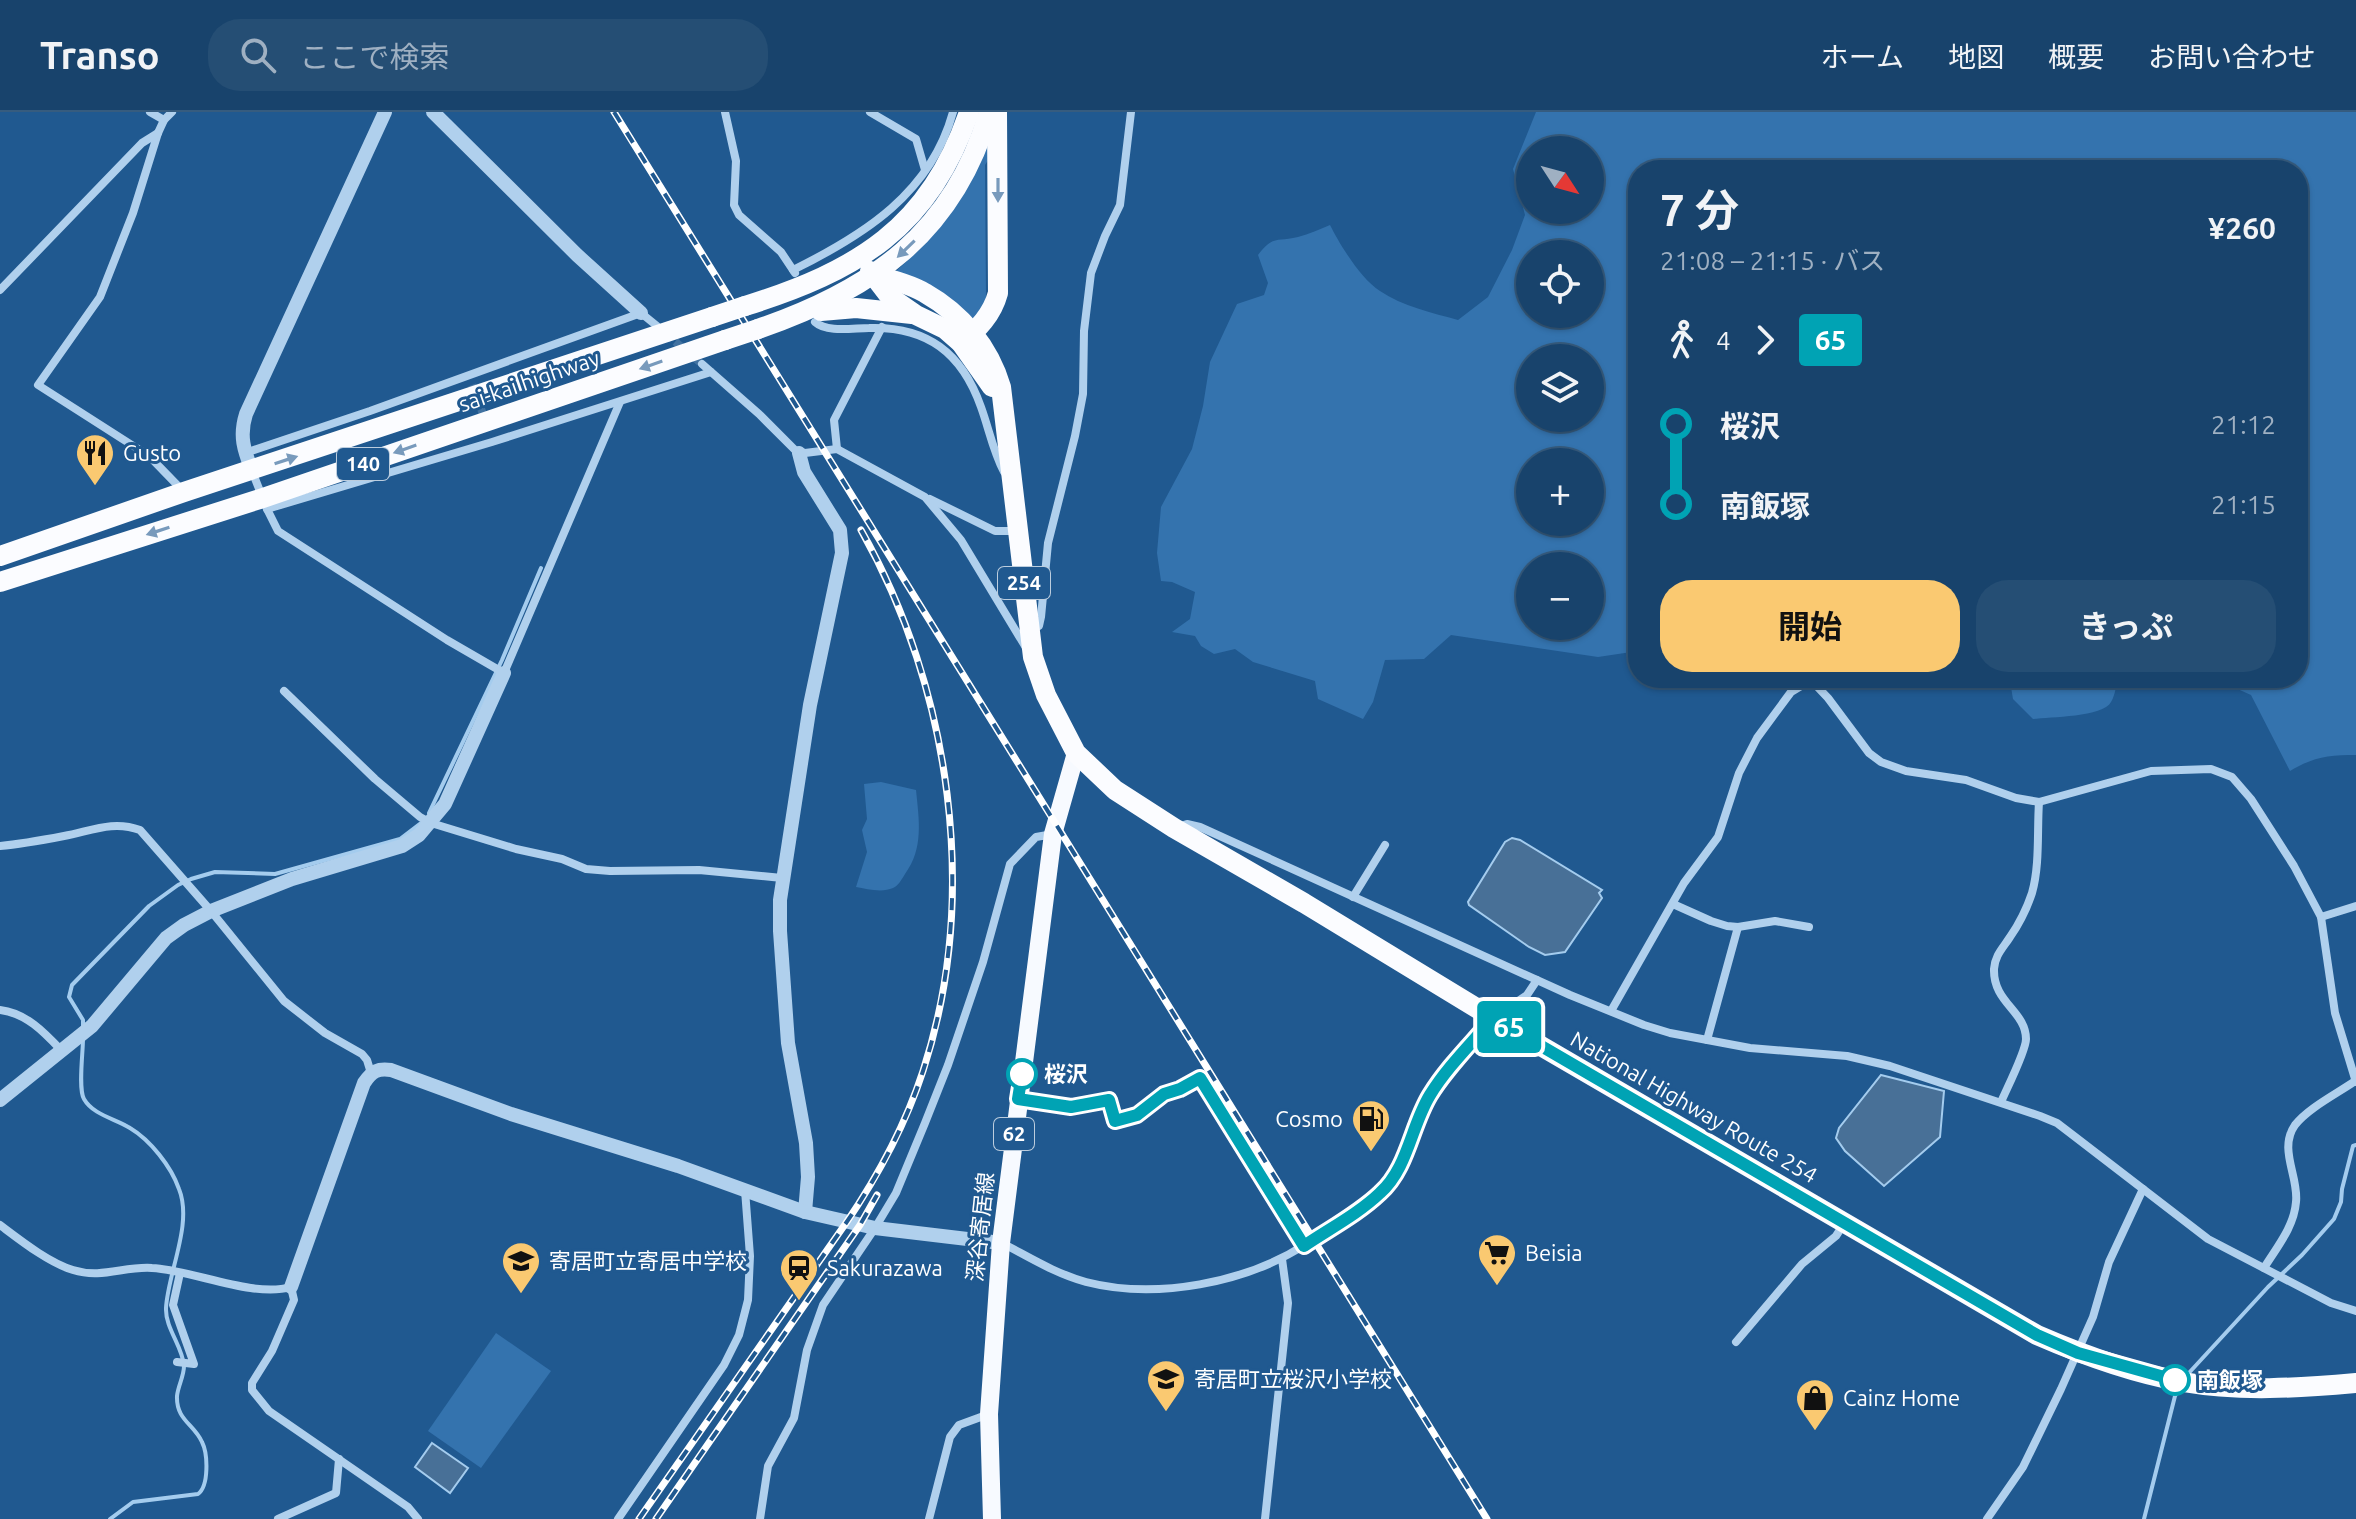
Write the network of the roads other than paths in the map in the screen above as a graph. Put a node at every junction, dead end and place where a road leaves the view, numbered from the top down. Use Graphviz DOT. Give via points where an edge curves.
graph roads {
  1 [pos="150,112"];
  2 [pos="172,112"];
  3 [pos="385,112"];
  4 [pos="433,112"];
  5 [pos="725,112"];
  6 [pos="870,112"];
  7 [pos="953,112"];
  8 [pos="969,112"];
  9 [pos="989,112"];
  10 [pos="997,112"];
  11 [pos="1131,112"];
  12 [pos="164,120"];
  13 [pos="158,133"];
  14 [pos="925,170"];
  15 [pos="867,266"];
  16 [pos="793,270"];
  17 [pos="798,280"];
  18 [pos="0,290"];
  19 [pos="641,313"];
  20 [pos="916,315"];
  21 [pos="806,318"];
  22 [pos="657,326"];
  23 [pos="882,327"];
  24 [pos="967,338"];
  25 [pos="702,364"];
  26 [pos="711,372"];
  27 [pos="620,402"];
  28 [pos="489,430"];
  29 [pos="492,442"];
  30 [pos="837,449"];
  31 [pos="799,453"];
  32 [pos="248,462"];
  33 [pos="1012,488"];
  34 [pos="184,492"];
  35 [pos="925,497"];
  36 [pos="265,503"];
  37 [pos="1018,531"];
  38 [pos="0,556"];
  39 [pos="0,582"];
  40 [pos="1030,629"];
  41 [pos="1033,657"];
  42 [pos="504,673"];
  43 [pos="1797,688"];
  44 [pos="1819,688"];
  45 [pos="284,691"];
  46 [pos="1076,753"];
  47 [pos="2039,802"];
  48 [pos="431,823"];
  49 [pos="1174,828"];
  50 [pos="1053,834"];
  51 [pos="1385,845"];
  52 [pos="0,846"];
  53 [pos="782,878"];
  54 [pos="1353,897"];
  55 [pos="1673,904"];
  56 [pos="2356,906"];
  57 [pos="211,911"];
  58 [pos="2321,917"];
  59 [pos="1738,927"];
  60 [pos="1809,927"];
  61 [pos="1537,980"];
  62 [pos="0,1010"];
  63 [pos="1611,1011"];
  64 [pos="1493,1018"];
  65 [pos="1707,1040"];
  66 [pos="61,1050"];
  67 [pos="371,1073"];
  68 [pos="2356,1082"];
  69 [pos="1018,1099"];
  70 [pos="0,1100"];
  71 [pos="2001,1102"];
  72 [pos="2143,1189"];
  73 [pos="745,1190"];
  74 [pos="805,1212"];
  75 [pos="1845,1222"];
  76 [pos="0,1225"];
  77 [pos="875,1228"];
  78 [pos="1001,1243"];
  79 [pos="1309,1243"];
  80 [pos="1282,1259"];
  81 [pos="2264,1268"];
  82 [pos="180,1273"];
  83 [pos="291,1287"];
  84 [pos="2356,1311"];
  85 [pos="1736,1342"];
  86 [pos="2078,1353"];
  87 [pos="177,1362"];
  88 [pos="2356,1383"];
  89 [pos="989,1414"];
  90 [pos="339,1459"];
  91 [pos="278,1519"];
  92 [pos="418,1519"];
  93 [pos="618,1519"];
  94 [pos="760,1519"];
  95 [pos="929,1519"];
  96 [pos="992,1519"];
  97 [pos="1265,1519"];
  98 [pos="1987,1519"];
  1 -- 12 [label="street"];
  2 -- 12 [label="street"];
  3 -- 32 [label="street" via="246,414 241,429"];
  4 -- 19 [label="street"];
  5 -- 16 [label="street" via="736,161 734,205"];
  6 -- 14 [label="street" via="916,139"];
  7 -- 14 [label="street"];
  8 -- 15 [label="highway, sai-kai highway / 140" via="923,203"];
  9 -- 15 [label="highway, sai-kai highway / 140, one-way" via="973,158 927,229 903,253"];
  10 -- 24 [label="highway, one-way" via="998,293 994,308"];
  11 -- 40 [label="street" via="1120,205 1091,273 1083,394 1048,543 1041,617 1039,626"];
  12 -- 13 [label="street"];
  13 -- 18 [label="street" via="142,143"];
  13 -- 34 [label="street" via="100,297 38,385 149,456"];
  14 -- 16 [label="street" via="868,229"];
  15 -- 20 [label="highway, National Highway Route 254 / 254" via="890,297"];
  15 -- 21 [label="highway, sai-kai highway / 140" via="842,295"];
  15 -- 24 [label="highway, National Highway Route 254 / 254" via="923,291 962,320"];
  32 -- 15 [label="highway, sai-kai highway / 140, one-way, bridge"];
  16 -- 17 [label="street"];
  19 -- 22 [label="street"];
  19 -- 32 [label="street"];
  20 -- 21 [label="highway" via="856,308"];
  20 -- 24 [label="highway, National Highway Route 254 / 254"];
  21 -- 23 [label="street" via="820,327"];
  21 -- 36 [label="highway, sai-kai highway / 140, one-way, bridge" via="725,340"];
  23 -- 30 [label="street" via="834,420"];
  23 -- 33 [label="street" via="935,341 956,361 971,383 995,456"];
  24 -- 33 [label="highway, National Highway Route 254 / 254" via="990,357 997,375"];
  25 -- 26 [label="street"];
  26 -- 27 [label="street"];
  26 -- 31 [label="street"];
  27 -- 29 [label="street"];
  27 -- 42 [label="street"];
  28 -- 29 [label="street"];
  29 -- 36 [label="street"];
  30 -- 31 [label="street"];
  30 -- 35 [label="street"];
  31 -- 53 [label="street" via="804,472 840,530 842,553"];
  32 -- 34 [label="highway, sai-kai highway / 140"];
  32 -- 36 [label="street"];
  33 -- 37 [label="highway, National Highway Route 254 / 254"];
  34 -- 38 [label="highway, sai-kai highway / 140"];
  35 -- 37 [label="street" via="995,531"];
  35 -- 41 [label="street" via="961,540"];
  36 -- 39 [label="highway, sai-kai highway / 140, one-way"];
  36 -- 42 [label="street" via="278,531"];
  37 -- 40 [label="highway, National Highway Route 254 / 254"];
  40 -- 41 [label="highway, National Highway Route 254 / 254"];
  41 -- 46 [label="highway, National Highway Route 254 / 254"];
  42 -- 48 [label="street" via="445,804"];
  43 -- 55 [label="street" via="1757,738 1718,837"];
  44 -- 47 [label="street" via="1881,762"];
  45 -- 48 [label="street" via="375,779"];
  46 -- 49 [label="highway, National Highway Route 254 / 254" via="1115,790"];
  46 -- 50 [label="main road, 深谷寄居線 / 62"];
  47 -- 58 [label="street" via="2151,771 2211,769 2232,777 2294,866"];
  47 -- 71 [label="street" via="2032,892 1994,969 2000,996 2018,1016 2026,1041"];
  48 -- 53 [label="street" via="586,869 699,870"];
  48 -- 57 [label="street" via="402,846 292,879"];
  49 -- 54 [label="street" via="1200,827"];
  49 -- 64 [label="highway, National Highway Route 254 / 254"];
  50 -- 69 [label="main road, 深谷寄居線 / 62"];
  50 -- 77 [label="street" via="1036,837 1010,864 948,1065 896,1193"];
  51 -- 54 [label="street"];
  52 -- 57 [label="street" via="128,825 140,830"];
  53 -- 74 [label="street" via="783,979 806,1143"];
  54 -- 61 [label="street"];
  55 -- 59 [label="street"];
  55 -- 63 [label="street"];
  56 -- 58 [label="street"];
  57 -- 66 [label="street" via="166,938 92,1026"];
  57 -- 67 [label="street" via="284,1001 362,1054"];
  58 -- 68 [label="street" via="2335,1013"];
  59 -- 60 [label="street" via="1775,921"];
  59 -- 65 [label="street"];
  61 -- 63 [label="street"];
  61 -- 64 [label="street" via="1527,995"];
  62 -- 66 [label="street" via="32,1023"];
  63 -- 65 [label="street"];
  64 -- 75 [label="highway, National Highway Route 254 / 254"];
  64 -- 79 [label="street" via="1432,1092 1396,1173 1381,1192"];
  65 -- 71 [label="street" via="1847,1056"];
  66 -- 70 [label="street"];
  67 -- 73 [label="street" via="391,1070"];
  67 -- 83 [label="street"];
  68 -- 81 [label="street" via="2308,1113 2290,1134 2296,1205 2288,1230"];
  69 -- 78 [label="main road, 深谷寄居線 / 62"];
  69 -- 79 [label="street" via="1071,1107 1109,1100 1115,1121 1137,1115 1164,1094 1200,1078"];
  71 -- 72 [label="street" via="2057,1123"];
  72 -- 81 [label="street" via="2208,1239"];
  72 -- 86 [label="street" via="2109,1262"];
  73 -- 74 [label="street"];
  73 -- 93 [label="street" via="750,1271 739,1335"];
  74 -- 77 [label="street"];
  75 -- 85 [label="street"];
  75 -- 86 [label="highway, National Highway Route 254 / 254" via="2037,1335"];
  76 -- 82 [label="street" via="78,1272 152,1268"];
  77 -- 78 [label="street"];
  77 -- 94 [label="street" via="823,1305 807,1350 794,1418 768,1466"];
  78 -- 80 [label="street" via="1075,1279 1138,1290 1247,1274"];
  78 -- 89 [label="main road, 深谷寄居線 / 62"];
  79 -- 80 [label="street"];
  80 -- 97 [label="street" via="1288,1303"];
  81 -- 84 [label="street"];
  82 -- 83 [label="street" via="244,1286"];
  82 -- 87 [label="street" via="173,1305 194,1364"];
  83 -- 90 [label="street" via="294,1300 252,1390 269,1411"];
  86 -- 88 [label="highway, National Highway Route 254 / 254" via="2183,1382 2224,1387"];
  86 -- 98 [label="street" via="2023,1467"];
  89 -- 95 [label="street" via="959,1425 950,1437"];
  89 -- 96 [label="main road, 深谷寄居線 / 62"];
  90 -- 91 [label="street" via="336,1493"];
  90 -- 92 [label="street"];
}
